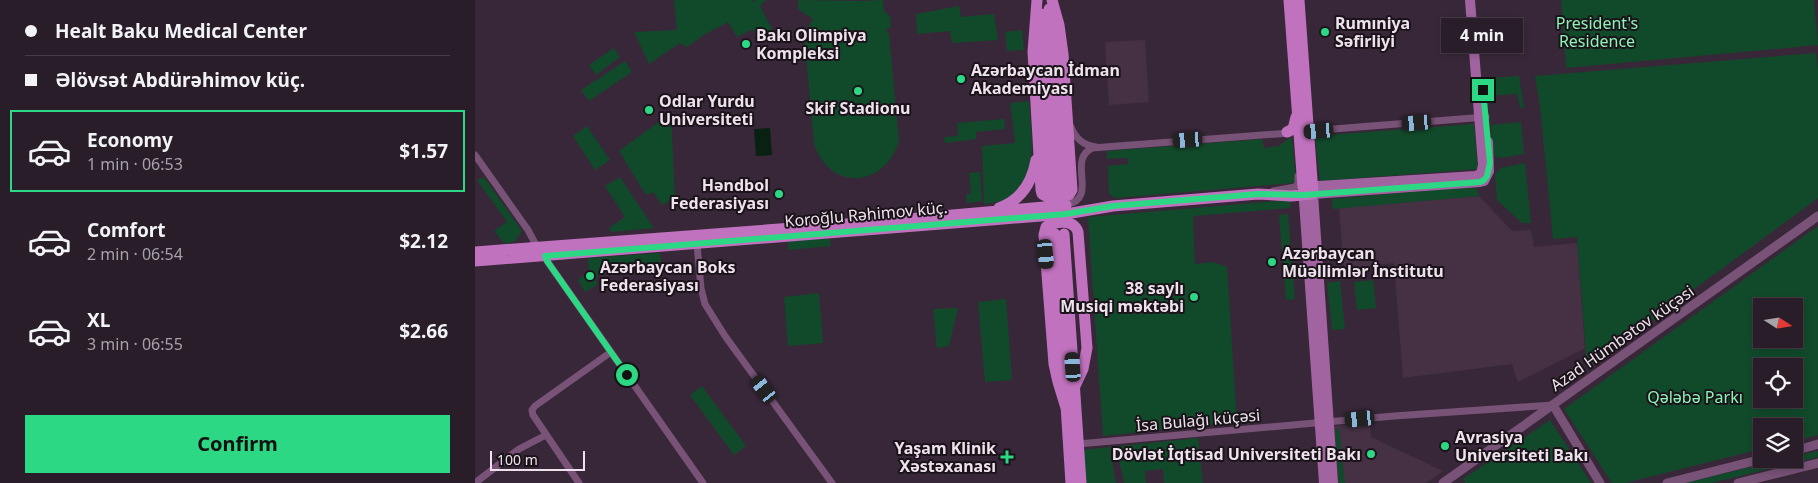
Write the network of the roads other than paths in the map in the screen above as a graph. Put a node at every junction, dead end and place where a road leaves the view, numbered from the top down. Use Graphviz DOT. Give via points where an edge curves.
graph roads {
  1 [pos="1038,0"];
  2 [pos="1050,0"];
  3 [pos="1289,0"];
  4 [pos="1299,0"];
  5 [pos="1470,0"];
  6 [pos="1476,0"];
  7 [pos="1297,108"];
  8 [pos="1067,117"];
  9 [pos="1482,118"];
  10 [pos="1308,131"];
  11 [pos="1287,132"];
  12 [pos="1038,139"];
  13 [pos="1097,148"];
  14 [pos="475,155"];
  15 [pos="1308,191"];
  16 [pos="1258,194"];
  17 [pos="1066,205"];
  18 [pos="1099,208"];
  19 [pos="983,212"];
  20 [pos="1818,216"];
  21 [pos="1009,219"];
  22 [pos="1078,232"];
  23 [pos="1054,234"];
  24 [pos="697,244"];
  25 [pos="475,252"];
  26 [pos="543,255"];
  27 [pos="475,261"];
  28 [pos="611,352"];
  29 [pos="1075,386"];
  30 [pos="1553,405"];
  31 [pos="1324,422"];
  32 [pos="546,435"];
  33 [pos="1078,444"];
  34 [pos="1818,444"];
  35 [pos="1803,448"];
  36 [pos="1753,461"];
  37 [pos="1818,463"];
  38 [pos="475,483"];
  39 [pos="579,483"];
  40 [pos="703,483"];
  41 [pos="832,483"];
  42 [pos="1071,483"];
  43 [pos="1081,483"];
  44 [pos="1324,483"];
  45 [pos="1333,483"];
  46 [pos="1443,483"];
  47 [pos="1600,483"];
  48 [pos="1667,483"];
  49 [pos="1738,483"];
  1 -- 2 [label="main road" via="1057,190"];
  1 -- 12 [label="main road" via="1033,52"];
  2 -- 8 [label="main road" via="1059,25"];
  3 -- 7 [label="main road"];
  4 -- 10 [label="main road"];
  5 -- 9 [label="main road"];
  6 -- 9 [label="main road"];
  7 -- 11 [label="main road" via="1295,125"];
  7 -- 15 [label="main road"];
  8 -- 12 [label="main road" via="1072,190 1069,195 1048,197 1042,194"];
  8 -- 13 [label="street" via="1076,137"];
  9 -- 10 [label="street"];
  9 -- 15 [label="main road" via="1490,163 1484,175"];
  10 -- 15 [label="main road"];
  11 -- 13 [label="street"];
  11 -- 16 [label="street" via="1295,139 1298,184 1293,188"];
  12 -- 19 [label="main road" via="1034,168 1024,190 1010,204"];
  13 -- 17 [label="street" via="1083,156 1081,195"];
  14 -- 26 [label="street"];
  15 -- 16 [label="main road, Koroğlu Rəhimov küç."];
  15 -- 31 [label="main road"];
  16 -- 18 [label="main road, Koroğlu Rəhimov küç."];
  17 -- 19 [label="main road, Koroğlu Rəhimov küç."];
  18 -- 21 [label="main road, Koroğlu Rəhimov küç."];
  18 -- 22 [label="main road" via="1083,214"];
  19 -- 26 [label="main road, Koroğlu Rəhimov küç."];
  20 -- 30 [label="street, Azad Hümbətov küçəsi"];
  21 -- 23 [label="main road" via="1032,222"];
  21 -- 24 [label="main road, Koroğlu Rəhimov küç."];
  22 -- 23 [label="main road" via="1073,224 1046,227"];
  22 -- 29 [label="main road" via="1087,348 1083,369"];
  23 -- 29 [label="main road"];
  23 -- 42 [label="main road" via="1054,364 1067,408"];
  24 -- 26 [label="main road, Koroğlu Rəhimov küç."];
  24 -- 41 [label="street" via="705,304"];
  25 -- 26 [label="main road, Koroğlu Rəhimov küç."];
  26 -- 27 [label="main road, Koroğlu Rəhimov küç."];
  26 -- 28 [label="street"];
  28 -- 32 [label="street" via="535,406 533,415"];
  28 -- 40 [label="street"];
  29 -- 33 [label="main road"];
  30 -- 31 [label="street, İsa Bulağı küçəsi"];
  30 -- 46 [label="street, Azad Hümbətov küçəsi"];
  30 -- 47 [label="street"];
  31 -- 33 [label="street, İsa Bulağı küçəsi"];
  31 -- 44 [label="main road"];
  31 -- 45 [label="main road"];
  32 -- 38 [label="street" via="519,450"];
  32 -- 39 [label="street"];
  33 -- 43 [label="main road"];
  34 -- 35 [label="street"];
  36 -- 48 [label="street"];
  37 -- 49 [label="street"];
}
